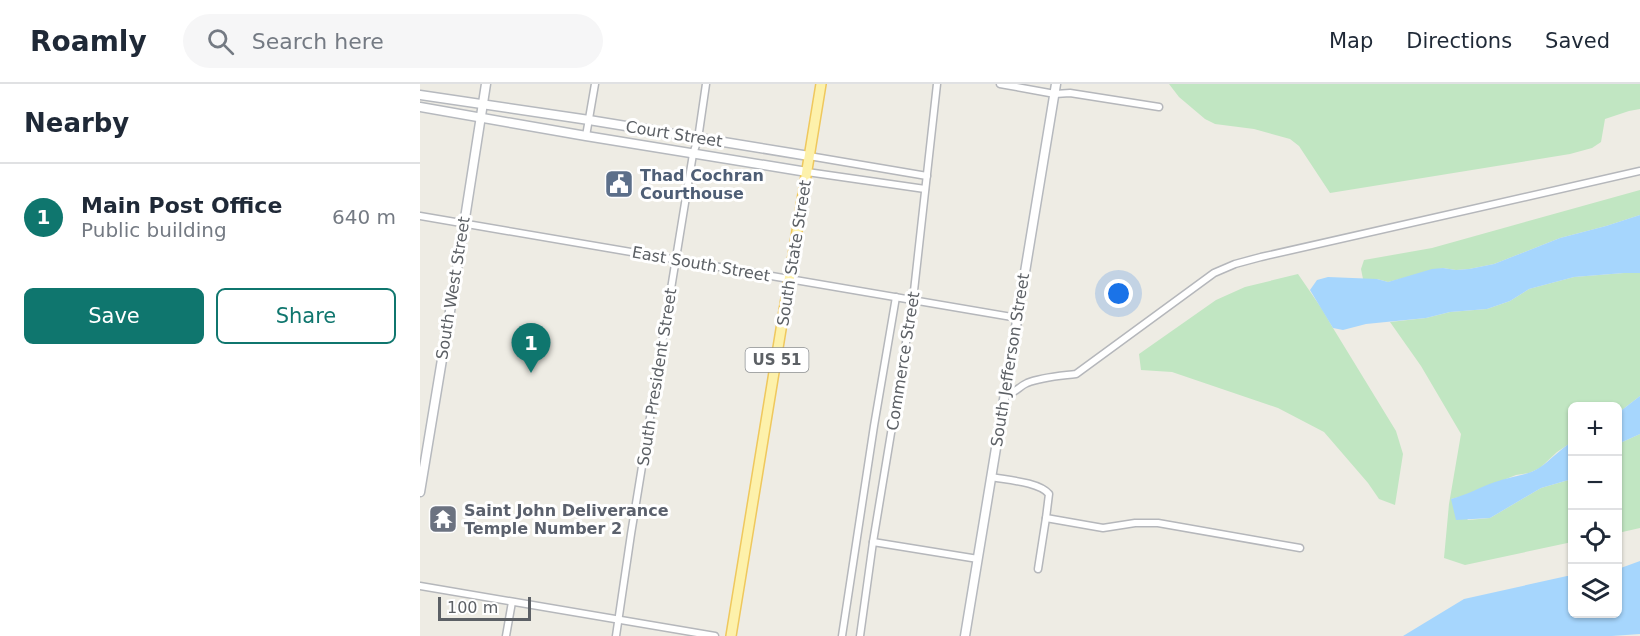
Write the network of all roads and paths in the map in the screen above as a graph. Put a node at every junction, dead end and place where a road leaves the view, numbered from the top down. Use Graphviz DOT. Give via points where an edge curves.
graph roads {
  1 [pos="486,84"];
  2 [pos="595,84"];
  3 [pos="706,84"];
  4 [pos="821,84"];
  5 [pos="937,84"];
  6 [pos="1000,84"];
  7 [pos="1056,84"];
  8 [pos="1055,94"];
  9 [pos="420,95"];
  10 [pos="482,105"];
  11 [pos="1159,106"];
  12 [pos="420,107"];
  13 [pos="481,119"];
  14 [pos="589,120"];
  15 [pos="586,136"];
  16 [pos="698,139"];
  17 [pos="693,154"];
  18 [pos="809,156"];
  19 [pos="1640,171"];
  20 [pos="807,172"];
  21 [pos="927,176"];
  22 [pos="925,189"];
  23 [pos="420,216"];
  24 [pos="464,224"];
  25 [pos="676,260"];
  26 [pos="790,279"];
  27 [pos="896,297"];
  28 [pos="913,300"];
  29 [pos="1017,318"];
  30 [pos="1005,394"];
  31 [pos="421,477"];
  32 [pos="991,477"];
  33 [pos="420,492"];
  34 [pos="1046,518"];
  35 [pos="873,542"];
  36 [pos="1300,548"];
  37 [pos="978,559"];
  38 [pos="1038,569"];
  39 [pos="420,586"];
  40 [pos="512,602"];
  41 [pos="619,619"];
  42 [pos="506,636"];
  43 [pos="616,636"];
  44 [pos="716,636"];
  45 [pos="731,636"];
  46 [pos="842,636"];
  47 [pos="860,636"];
  48 [pos="965,636"];
  1 -- 10 [label="street, South West Street"];
  2 -- 14 [label="street"];
  3 -- 16 [label="street, South President Street"];
  4 -- 18 [label="main road, South State Street / US 51"];
  5 -- 21 [label="street, Commerce Street"];
  6 -- 8 [label="street"];
  7 -- 8 [label="street, South Jefferson Street"];
  8 -- 11 [label="street"];
  8 -- 29 [label="street, South Jefferson Street"];
  9 -- 10 [label="street, Court Street"];
  10 -- 13 [label="street, South West Street"];
  10 -- 14 [label="street, Court Street"];
  12 -- 13 [label="street, Court Street"];
  13 -- 15 [label="street, Court Street"];
  13 -- 24 [label="street, South West Street"];
  14 -- 15 [label="street"];
  14 -- 16 [label="street, Court Street"];
  15 -- 17 [label="street, Court Street"];
  16 -- 17 [label="street, South President Street"];
  16 -- 18 [label="street, Court Street"];
  17 -- 20 [label="street, Court Street"];
  17 -- 25 [label="street, South President Street"];
  18 -- 20 [label="main road, South State Street / US 51"];
  18 -- 21 [label="street, Court Street"];
  19 -- 30 [label="street" via="1235,264 1214,273 1076,374 1025,384"];
  20 -- 22 [label="street, Court Street"];
  20 -- 26 [label="main road, South State Street / US 51"];
  21 -- 22 [label="street, Commerce Street"];
  22 -- 28 [label="street, Commerce Street"];
  23 -- 24 [label="street, East South Street"];
  24 -- 25 [label="street, East South Street"];
  24 -- 31 [label="street, South West Street"];
  25 -- 26 [label="street, East South Street"];
  25 -- 41 [label="street, South President Street"];
  26 -- 27 [label="street, East South Street"];
  26 -- 45 [label="main road, South State Street / US 51"];
  27 -- 28 [label="street, East South Street"];
  27 -- 46 [label="street, Commerce Street"];
  28 -- 29 [label="street, East South Street"];
  28 -- 35 [label="street, Commerce Street"];
  29 -- 30 [label="street, South Jefferson Street"];
  30 -- 32 [label="street, South Jefferson Street"];
  31 -- 33 [label="street, South West Street"];
  32 -- 34 [label="street" via="1047,490"];
  32 -- 37 [label="street, South Jefferson Street"];
  34 -- 36 [label="street" via="1103,528 1158,523"];
  34 -- 38 [label="street"];
  35 -- 37 [label="street"];
  35 -- 47 [label="street, Commerce Street"];
  37 -- 48 [label="street, South Jefferson Street"];
  39 -- 40 [label="street"];
  40 -- 41 [label="street"];
  40 -- 42 [label="street"];
  41 -- 43 [label="street, South President Street"];
  41 -- 44 [label="street"];
}
